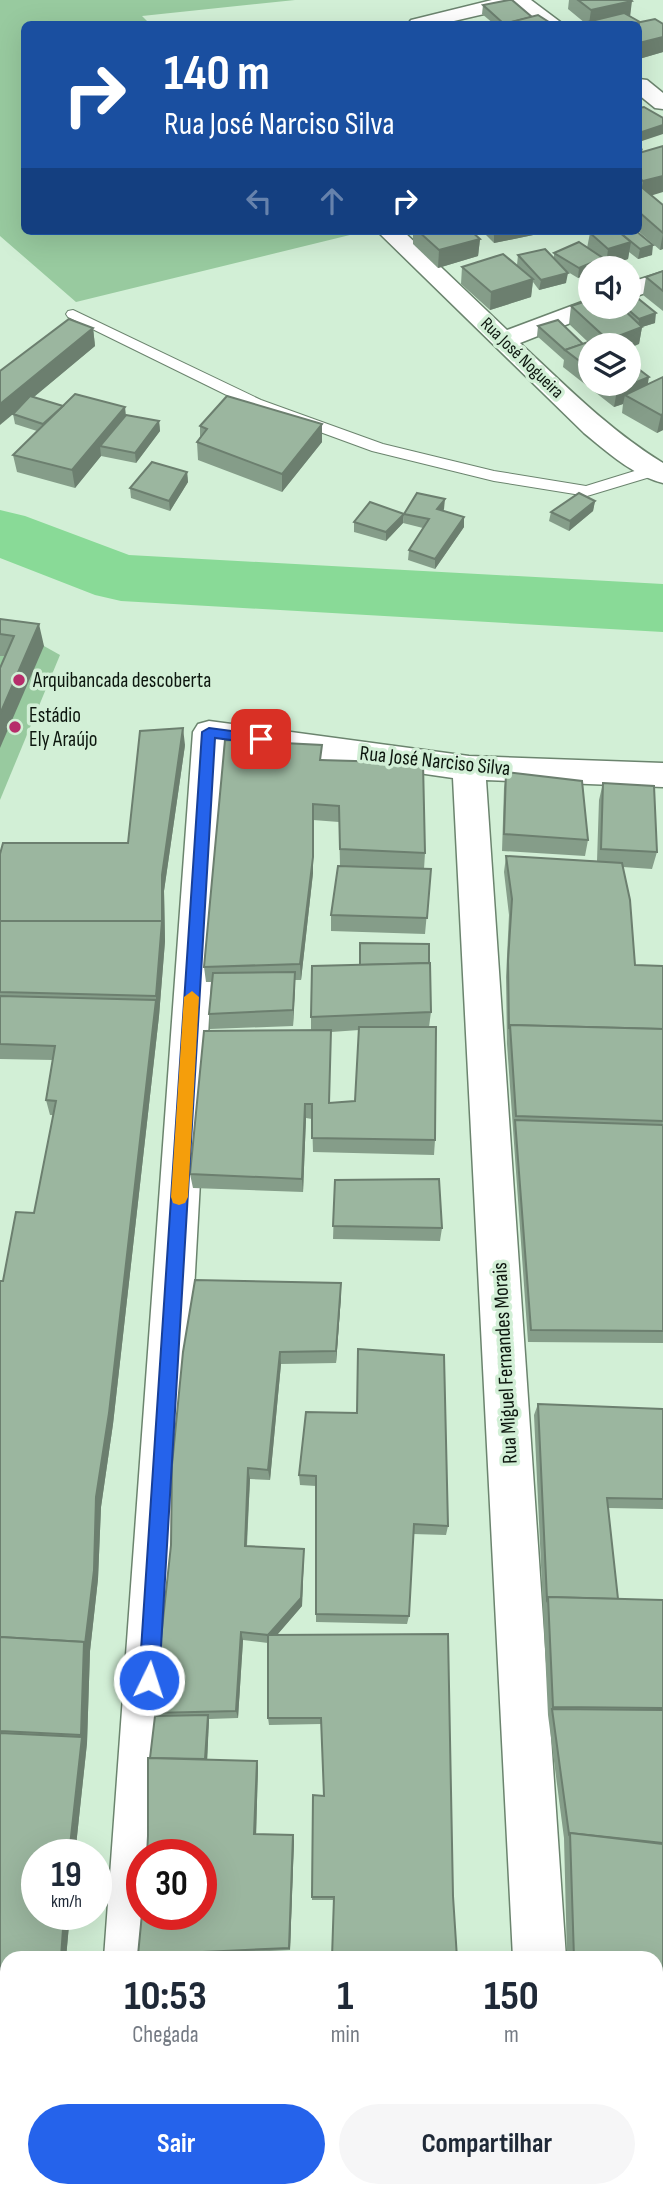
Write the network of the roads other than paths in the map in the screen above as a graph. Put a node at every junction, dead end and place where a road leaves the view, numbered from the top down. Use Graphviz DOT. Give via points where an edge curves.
graph roads {
  1 [pos="517,0"];
  2 [pos="430,21"];
  3 [pos="548,21"];
  4 [pos="642,88"];
  5 [pos="655,100"];
  6 [pos="393,235"];
  7 [pos="663,279"];
  8 [pos="641,287"];
  9 [pos="578,311"];
  10 [pos="73,314"];
  11 [pos="504,340"];
  12 [pos="659,473"];
  13 [pos="469,768"];
  14 [pos="663,775"];
  15 [pos="131,1951"];
  16 [pos="540,1951"];
  1 -- 2 [label="street"];
  1 -- 3 [label="street"];
  4 -- 5 [label="street"];
  6 -- 11 [label="street, Rua José Nogueira"];
  7 -- 8 [label="street"];
  9 -- 11 [label="street"];
  10 -- 12 [label="lane" via="255,403 379,448 494,476 587,491"];
  11 -- 12 [label="street, Rua José Nogueira" via="594,427"];
  13 -- 14 [label="street, Rua José Narciso Silva"];
  13 -- 15 [label="street, Rua José Narciso Silva" via="209,732"];
  13 -- 16 [label="street, Rua Miguel Fernandes Morais"];
}
